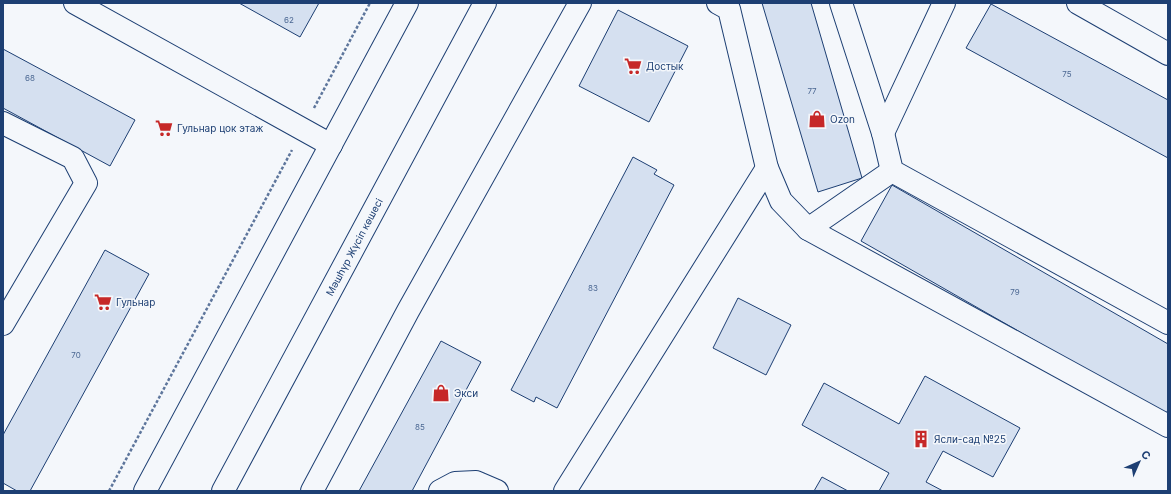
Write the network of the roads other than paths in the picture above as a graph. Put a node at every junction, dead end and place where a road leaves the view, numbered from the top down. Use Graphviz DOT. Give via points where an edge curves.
graph roads {
  1 [pos="75,3"];
  2 [pos="407,3"];
  3 [pos="485,3"];
  4 [pos="580,3"];
  5 [pos="718,3"];
  6 [pos="841,3"];
  7 [pos="944,3"];
  8 [pos="1078,3"];
  9 [pos="1168,54"];
  10 [pos="3,124"];
  11 [pos="882,133"];
  12 [pos="331,145"];
  13 [pos="767,168"];
  14 [pos="892,171"];
  15 [pos="808,230"];
  16 [pos="1168,323"];
  17 [pos="3,324"];
  18 [pos="1168,426"];
  19 [pos="145,491"];
  20 [pos="224,491"];
  21 [pos="312,491"];
  22 [pos="440,491"];
  23 [pos="497,491"];
  24 [pos="565,491"];
  1 -- 12 [label="main road"];
  2 -- 12 [label="main road"];
  3 -- 20 [label="main road, Мәшһүр Жүсіп көшесі"];
  4 -- 21 [label="main road" via="408,311"];
  5 -- 13 [label="main road" via="729,9"];
  6 -- 11 [label="main road"];
  7 -- 11 [label="main road"];
  8 -- 9 [label="main road"];
  10 -- 17 [label="main road" via="74,158 86,183"];
  11 -- 14 [label="main road"];
  12 -- 19 [label="main road"];
  13 -- 15 [label="main road" via="781,201"];
  13 -- 24 [label="main road"];
  14 -- 15 [label="main road"];
  14 -- 16 [label="main road"];
  15 -- 18 [label="main road"];
  22 -- 23 [label="main road" via="455,483 476,482"];
}
